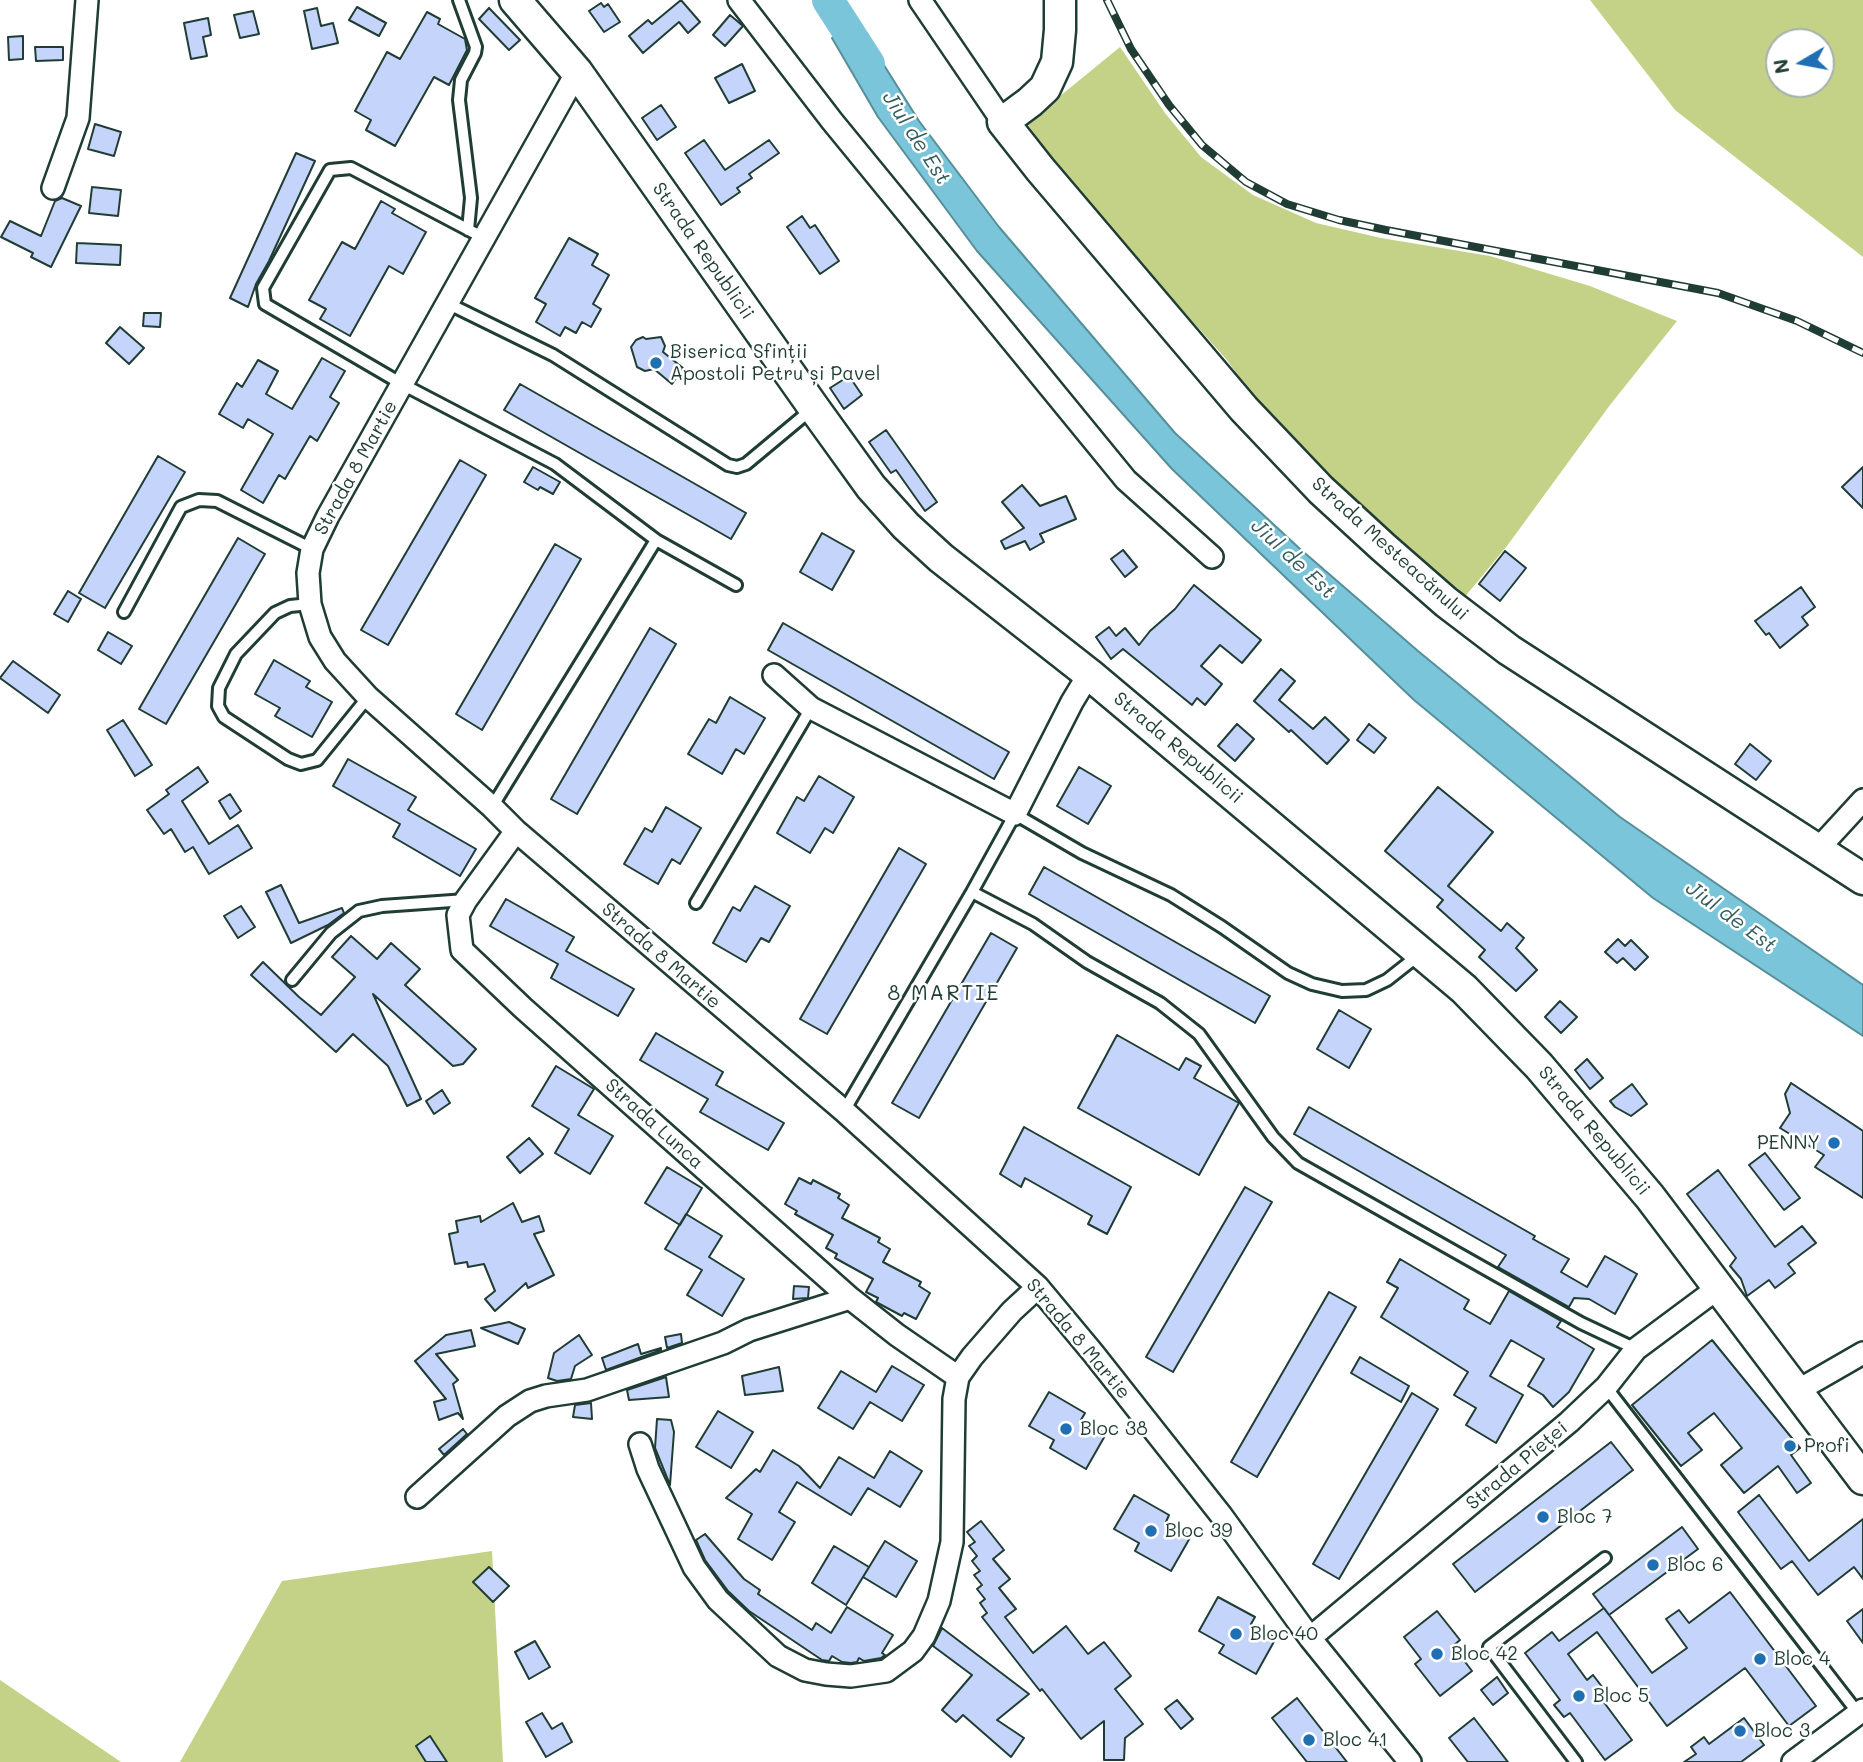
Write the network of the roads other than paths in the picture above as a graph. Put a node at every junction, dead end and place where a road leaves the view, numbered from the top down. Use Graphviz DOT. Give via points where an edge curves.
graph roads {
  1 [pos="87,0"];
  2 [pos="459,0"];
  3 [pos="515,0"];
  4 [pos="739,0"];
  5 [pos="920,0"];
  6 [pos="1060,0"];
  7 [pos="578,72"];
  8 [pos="1003,122"];
  9 [pos="53,188"];
  10 [pos="476,234"];
  11 [pos="447,303"];
  12 [pos="402,383"];
  13 [pos="814,408"];
  14 [pos="656,540"];
  15 [pos="312,549"];
  16 [pos="1212,557"];
  17 [pos="736,585"];
  18 [pos="310,604"];
  19 [pos="124,612"];
  20 [pos="1089,674"];
  21 [pos="774,675"];
  22 [pos="368,697"];
  23 [pos="811,708"];
  24 [pos="1863,800"];
  25 [pos="492,807"];
  26 [pos="1015,814"];
  27 [pos="516,831"];
  28 [pos="1818,849"];
  29 [pos="1863,879"];
  30 [pos="972,892"];
  31 [pos="466,900"];
  32 [pos="696,903"];
  33 [pos="1422,953"];
  34 [pos="292,980"];
  35 [pos="844,1111"];
  36 [pos="1038,1287"];
  37 [pos="1718,1289"];
  38 [pos="850,1298"];
  39 [pos="1636,1349"];
  40 [pos="1863,1353"];
  41 [pos="958,1377"];
  42 [pos="1606,1387"];
  43 [pos="1797,1391"];
  44 [pos="640,1444"];
  45 [pos="1863,1479"];
  46 [pos="417,1497"];
  47 [pos="1605,1558"];
  48 [pos="1310,1638"];
  49 [pos="1861,1712"];
  50 [pos="1410,1762"];
  51 [pos="1576,1762"];
  52 [pos="1793,1762"];
  1 -- 9 [label="street" via="78,118"];
  2 -- 10 [label="lane" via="476,47 461,80 459,100"];
  3 -- 7 [label="main road, Strada Republicii"];
  4 -- 16 [label="street" via="832,121 1126,480"];
  5 -- 8 [label="street"];
  6 -- 8 [label="main road" via="1057,62 1045,88"];
  7 -- 10 [label="street, Strada 8 Martie"];
  7 -- 13 [label="main road, Strada Republicii"];
  8 -- 28 [label="main road, Strada Mesteacănului" via="1244,409 1383,547 1508,650"];
  10 -- 11 [label="street, Strada 8 Martie"];
  10 -- 12 [label="lane" via="351,168 330,170 263,288 265,304"];
  11 -- 12 [label="street, Strada 8 Martie"];
  11 -- 13 [label="lane" via="553,355 728,465 746,464"];
  12 -- 14 [label="lane" via="555,464"];
  12 -- 15 [label="street, Strada 8 Martie"];
  13 -- 20 [label="main road, Strada Republicii" via="906,526"];
  14 -- 17 [label="lane"];
  14 -- 25 [label="lane"];
  15 -- 18 [label="street, Strada 8 Martie"];
  15 -- 19 [label="lane" via="217,501 200,500 181,507"];
  18 -- 22 [label="street, Strada 8 Martie" via="320,637"];
  18 -- 22 [label="lane" via="275,613 236,654 219,688 218,706 223,716 301,764 317,760"];
  20 -- 26 [label="street"];
  20 -- 33 [label="main road, Strada Republicii"];
  21 -- 23 [label="street"];
  22 -- 25 [label="street, Strada 8 Martie"];
  23 -- 26 [label="street"];
  23 -- 32 [label="lane"];
  24 -- 28 [label="street"];
  25 -- 27 [label="street, Strada 8 Martie"];
  26 -- 30 [label="lane"];
  26 -- 33 [label="lane" via="1082,853 1171,895 1288,973 1312,984 1342,991 1366,990"];
  27 -- 31 [label="street, Strada Lunca"];
  27 -- 35 [label="street, Strada 8 Martie"];
  28 -- 29 [label="main road, Strada Mesteacănului"];
  30 -- 35 [label="lane"];
  30 -- 39 [label="lane" via="1160,1003 1199,1034 1273,1137 1298,1163 1580,1323"];
  31 -- 34 [label="lane" via="359,911 331,933"];
  31 -- 38 [label="street, Strada Lunca" via="458,915 462,950"];
  33 -- 37 [label="main road, Strada Republicii" via="1539,1066 1650,1197"];
  35 -- 36 [label="street, Strada 8 Martie"];
  36 -- 41 [label="street"];
  36 -- 48 [label="street, Strada 8 Martie" via="1213,1505"];
  37 -- 39 [label="street, Strada Pieței"];
  37 -- 43 [label="main road, Strada Republicii"];
  38 -- 41 [label="street, Strada Lunca"];
  38 -- 46 [label="street" via="749,1330 587,1391 530,1401"];
  39 -- 42 [label="street, Strada Pieței"];
  40 -- 43 [label="street"];
  41 -- 44 [label="street" via="952,1542 939,1601 913,1651 886,1671 827,1674 805,1670 778,1656 718,1600 694,1567"];
  42 -- 48 [label="street, Strada Pieței"];
  42 -- 49 [label="lane"];
  43 -- 45 [label="main road, Strada Republicii"];
  47 -- 51 [label="lane" via="1489,1647"];
  48 -- 50 [label="street, Strada 8 Martie"];
  49 -- 52 [label="street"];
}
